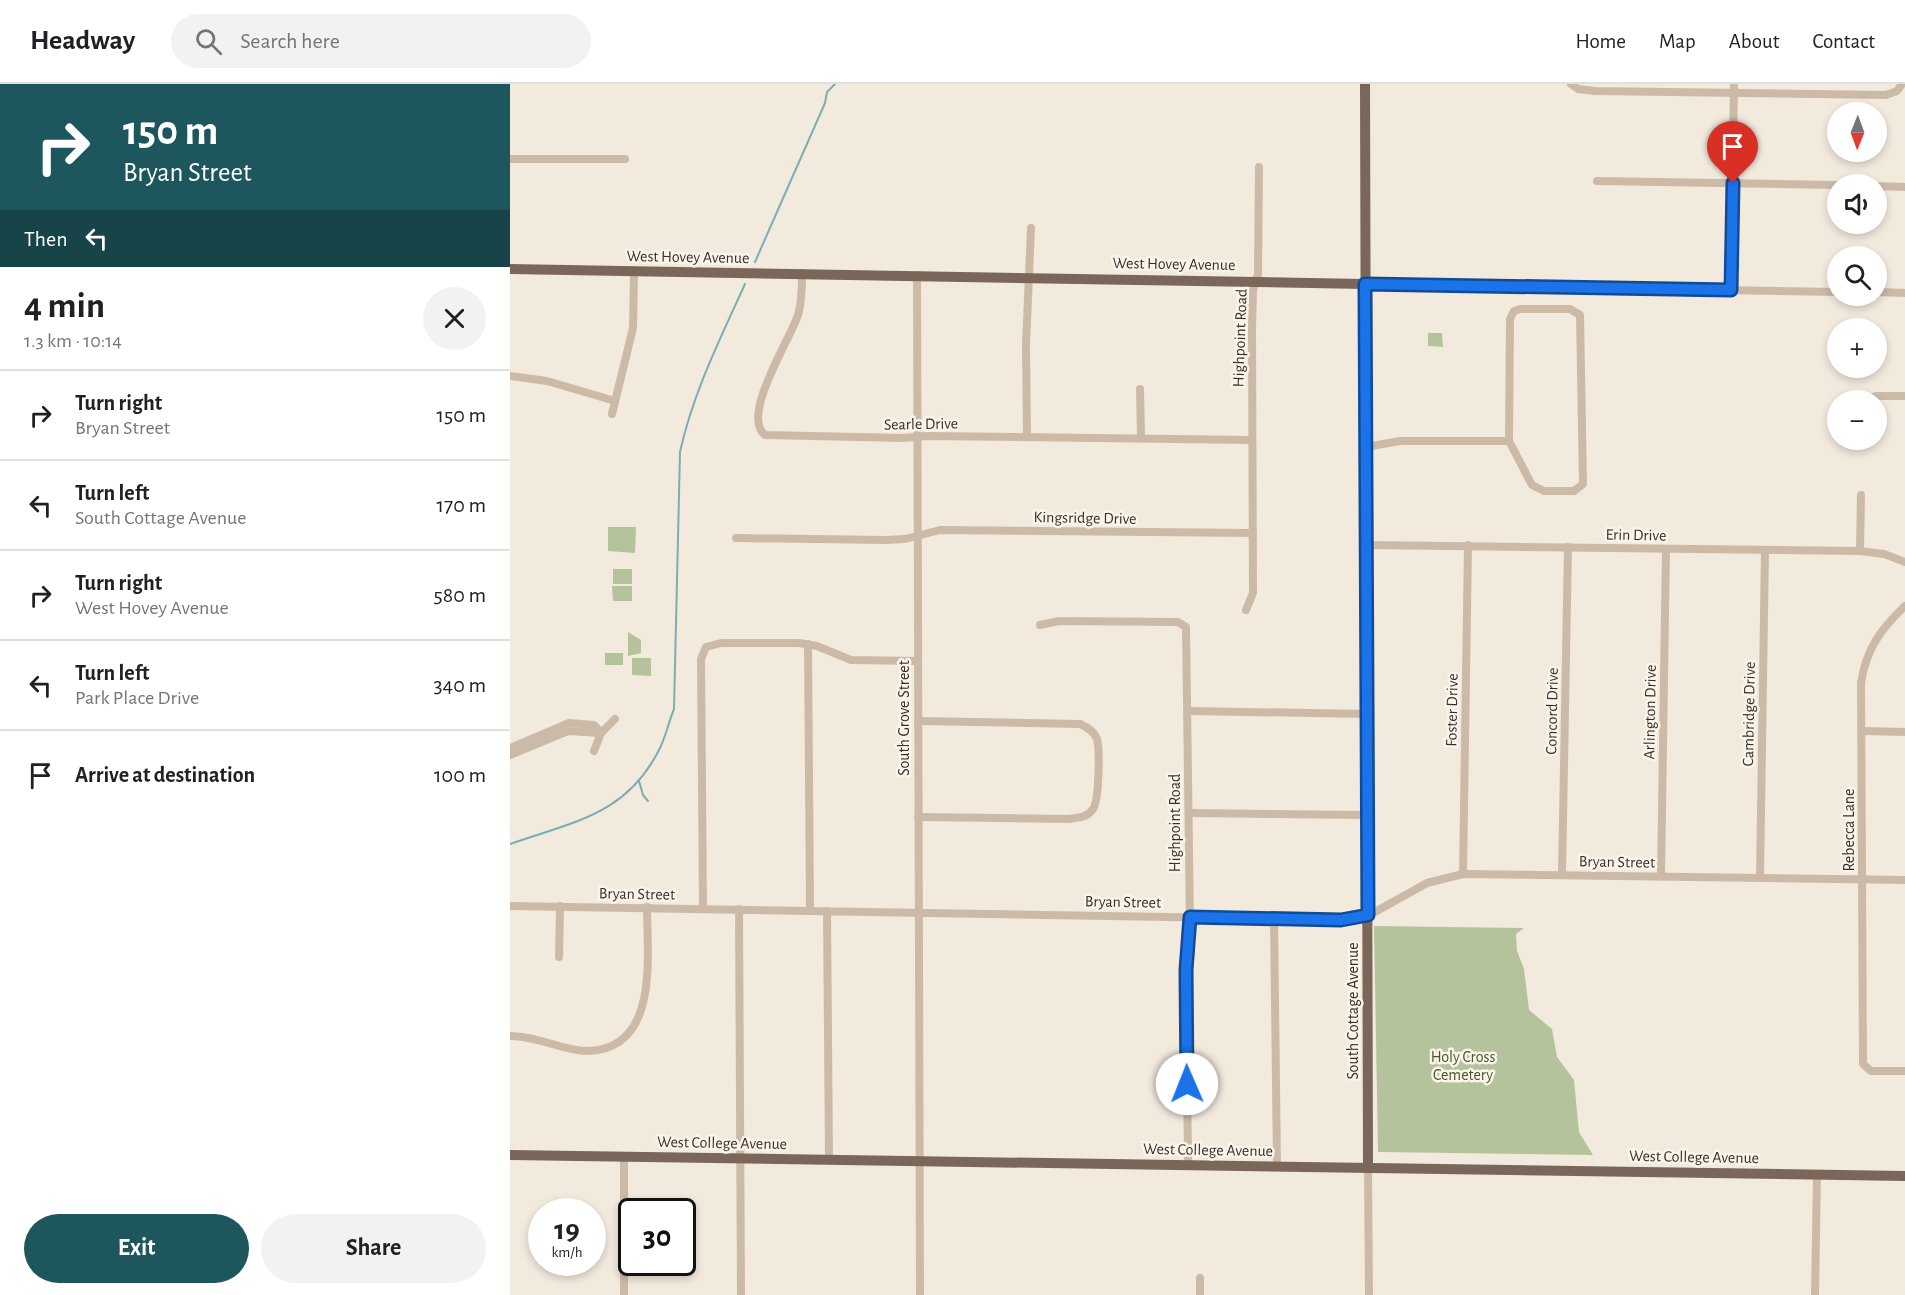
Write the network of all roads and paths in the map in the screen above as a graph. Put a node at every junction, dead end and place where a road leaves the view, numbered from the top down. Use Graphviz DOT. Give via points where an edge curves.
graph roads {
  1 [pos="1365,84"];
  2 [pos="1572,84"];
  3 [pos="1819,84"];
  4 [pos="1901,86"];
  5 [pos="1734,88"];
  6 [pos="1819,94"];
  7 [pos="510,159"];
  8 [pos="625,159"];
  9 [pos="1259,167"];
  10 [pos="1597,181"];
  11 [pos="1733,183"];
  12 [pos="1827,185"];
  13 [pos="1887,186"];
  14 [pos="1905,187"];
  15 [pos="1030,228"];
  16 [pos="510,269"];
  17 [pos="634,271"];
  18 [pos="802,273"];
  19 [pos="917,276"];
  20 [pos="1028,276"];
  21 [pos="1255,281"];
  22 [pos="1365,284"];
  23 [pos="1731,290"];
  24 [pos="1827,292"];
  25 [pos="1887,292"];
  26 [pos="1905,293"];
  27 [pos="510,375"];
  28 [pos="1140,389"];
  29 [pos="1887,396"];
  30 [pos="1905,396"];
  31 [pos="615,401"];
  32 [pos="612,414"];
  33 [pos="916,437"];
  34 [pos="1027,437"];
  35 [pos="1141,438"];
  36 [pos="1252,440"];
  37 [pos="1509,441"];
  38 [pos="1366,447"];
  39 [pos="1861,495"];
  40 [pos="1253,533"];
  41 [pos="917,535"];
  42 [pos="736,538"];
  43 [pos="1366,544"];
  44 [pos="1468,545"];
  45 [pos="1568,548"];
  46 [pos="1666,549"];
  47 [pos="1765,550"];
  48 [pos="1860,551"];
  49 [pos="1905,561"];
  50 [pos="1905,606"];
  51 [pos="1246,610"];
  52 [pos="1040,625"];
  53 [pos="808,644"];
  54 [pos="917,661"];
  55 [pos="1188,711"];
  56 [pos="1367,714"];
  57 [pos="615,719"];
  58 [pos="918,721"];
  59 [pos="1862,731"];
  60 [pos="1905,732"];
  61 [pos="601,733"];
  62 [pos="534,742"];
  63 [pos="510,748"];
  64 [pos="594,751"];
  65 [pos="510,755"];
  66 [pos="1189,813"];
  67 [pos="1367,815"];
  68 [pos="918,817"];
  69 [pos="1463,874"];
  70 [pos="1562,874"];
  71 [pos="1661,876"];
  72 [pos="1760,878"];
  73 [pos="1862,880"];
  74 [pos="1905,880"];
  75 [pos="510,906"];
  76 [pos="560,906"];
  77 [pos="647,907"];
  78 [pos="703,909"];
  79 [pos="739,909"];
  80 [pos="810,911"];
  81 [pos="828,911"];
  82 [pos="918,912"];
  83 [pos="1368,915"];
  84 [pos="1190,917"];
  85 [pos="1274,918"];
  86 [pos="559,957"];
  87 [pos="510,1036"];
  88 [pos="1905,1071"];
  89 [pos="510,1155"];
  90 [pos="624,1156"];
  91 [pos="741,1158"];
  92 [pos="829,1159"];
  93 [pos="921,1161"];
  94 [pos="1188,1165"];
  95 [pos="1277,1166"];
  96 [pos="1368,1168"];
  97 [pos="1817,1174"];
  98 [pos="1905,1176"];
  99 [pos="1200,1278"];
  100 [pos="624,1295"];
  101 [pos="741,1295"];
  102 [pos="920,1295"];
  103 [pos="1200,1295"];
  104 [pos="1369,1295"];
  105 [pos="1815,1295"];
  1 -- 22 [label="main road, South Cottage Avenue"];
  2 -- 5 [label="street" via="1583,90"];
  3 -- 6 [label="street"];
  4 -- 6 [label="street" via="1886,96"];
  5 -- 6 [label="street"];
  5 -- 11 [label="street"];
  7 -- 8 [label="street"];
  9 -- 21 [label="street, Highpoint Road"];
  10 -- 11 [label="street"];
  11 -- 12 [label="street"];
  11 -- 23 [label="street"];
  13 -- 14 [label="street"];
  15 -- 20 [label="street"];
  16 -- 17 [label="main road, West Hovey Avenue"];
  17 -- 18 [label="main road, West Hovey Avenue"];
  17 -- 31 [label="street" via="633,327"];
  18 -- 19 [label="main road, West Hovey Avenue"];
  18 -- 33 [label="street, Searle Drive" via="798,314 758,405 760,431 771,436"];
  19 -- 20 [label="main road, West Hovey Avenue"];
  19 -- 33 [label="street, South Grove Street"];
  20 -- 21 [label="main road, West Hovey Avenue"];
  20 -- 34 [label="street"];
  21 -- 22 [label="main road, West Hovey Avenue"];
  21 -- 36 [label="street, Highpoint Road"];
  22 -- 23 [label="street, West Hovey Avenue"];
  22 -- 38 [label="main road, South Cottage Avenue"];
  23 -- 24 [label="street, West Hovey Avenue"];
  25 -- 26 [label="street"];
  27 -- 31 [label="street" via="547,381"];
  28 -- 35 [label="street"];
  29 -- 30 [label="street"];
  31 -- 32 [label="street"];
  33 -- 34 [label="street, Searle Drive"];
  33 -- 41 [label="street, South Grove Street"];
  34 -- 35 [label="street, Searle Drive"];
  35 -- 36 [label="street, Searle Drive"];
  36 -- 40 [label="street, Highpoint Road"];
  37 -- 37 [label="street" via="1537,488 1574,491 1582,487 1582,323 1570,309 1520,309 1511,315"];
  37 -- 38 [label="street" via="1400,441"];
  38 -- 43 [label="main road, South Cottage Avenue"];
  39 -- 48 [label="street"];
  40 -- 41 [label="street, Kingsridge Drive" via="940,530"];
  40 -- 51 [label="street, Highpoint Road" via="1253,593"];
  41 -- 42 [label="street, Kingsridge Drive" via="885,540"];
  41 -- 54 [label="street, South Grove Street"];
  43 -- 44 [label="street, Erin Drive"];
  43 -- 56 [label="main road, South Cottage Avenue"];
  44 -- 45 [label="street, Erin Drive"];
  44 -- 69 [label="street, Foster Drive"];
  45 -- 46 [label="street, Erin Drive"];
  45 -- 70 [label="street, Concord Drive"];
  46 -- 47 [label="street, Erin Drive"];
  46 -- 71 [label="street, Arlington Drive"];
  47 -- 48 [label="street, Erin Drive"];
  47 -- 72 [label="street, Cambridge Drive"];
  48 -- 49 [label="street, Erin Drive"];
  50 -- 59 [label="street, Rebecca Lane" via="1877,635 1869,650 1861,683"];
  52 -- 55 [label="street, Highpoint Road" via="1059,621 1178,622 1185,626"];
  53 -- 54 [label="street" via="851,660"];
  53 -- 78 [label="street" via="721,643 706,647 702,659"];
  53 -- 80 [label="street"];
  54 -- 58 [label="street, South Grove Street"];
  55 -- 56 [label="street"];
  55 -- 66 [label="street, Highpoint Road"];
  56 -- 67 [label="main road, South Cottage Avenue"];
  57 -- 61 [label="street"];
  58 -- 68 [label="street, South Grove Street"];
  58 -- 68 [label="street" via="1080,724 1090,730 1097,742 1096,799 1089,813 1068,819"];
  59 -- 60 [label="street"];
  59 -- 73 [label="street, Rebecca Lane"];
  61 -- 62 [label="street" via="594,725 579,723"];
  61 -- 64 [label="street"];
  62 -- 63 [label="street"];
  62 -- 65 [label="street"];
  66 -- 67 [label="street"];
  66 -- 84 [label="street, Highpoint Road"];
  67 -- 83 [label="main road, South Cottage Avenue"];
  68 -- 82 [label="street, South Grove Street"];
  69 -- 70 [label="street, Bryan Street"];
  69 -- 83 [label="street, Bryan Street" via="1427,883"];
  70 -- 71 [label="street, Bryan Street"];
  71 -- 72 [label="street, Bryan Street"];
  72 -- 73 [label="street, Bryan Street"];
  73 -- 74 [label="street, Bryan Street"];
  73 -- 88 [label="street, Rebecca Lane" via="1863,1056 1866,1068"];
  75 -- 76 [label="street, Bryan Street"];
  76 -- 77 [label="street, Bryan Street"];
  76 -- 86 [label="street"];
  77 -- 78 [label="street, Bryan Street"];
  77 -- 87 [label="street" via="646,995 640,1015 626,1036 614,1044 588,1051 528,1036"];
  78 -- 79 [label="street, Bryan Street"];
  79 -- 80 [label="street, Bryan Street"];
  79 -- 91 [label="street"];
  80 -- 81 [label="street, Bryan Street"];
  81 -- 82 [label="street, Bryan Street"];
  81 -- 92 [label="street"];
  82 -- 84 [label="street, Bryan Street"];
  82 -- 93 [label="street, South Grove Street"];
  83 -- 85 [label="street, Bryan Street" via="1341,920"];
  83 -- 96 [label="main road, South Cottage Avenue"];
  84 -- 85 [label="street, Bryan Street"];
  84 -- 94 [label="street, Highpoint Road" via="1186,970"];
  85 -- 95 [label="street"];
  89 -- 90 [label="main road, West College Avenue"];
  90 -- 91 [label="main road, West College Avenue"];
  90 -- 100 [label="street"];
  91 -- 92 [label="main road, West College Avenue"];
  91 -- 101 [label="street"];
  92 -- 93 [label="main road, West College Avenue"];
  93 -- 94 [label="main road, West College Avenue"];
  93 -- 102 [label="street, South Grove Street"];
  94 -- 95 [label="main road, West College Avenue"];
  95 -- 96 [label="main road, West College Avenue"];
  96 -- 97 [label="main road, West College Avenue"];
  96 -- 104 [label="street"];
  97 -- 98 [label="main road, West College Avenue"];
  97 -- 105 [label="street"];
  99 -- 103 [label="street"];
}
